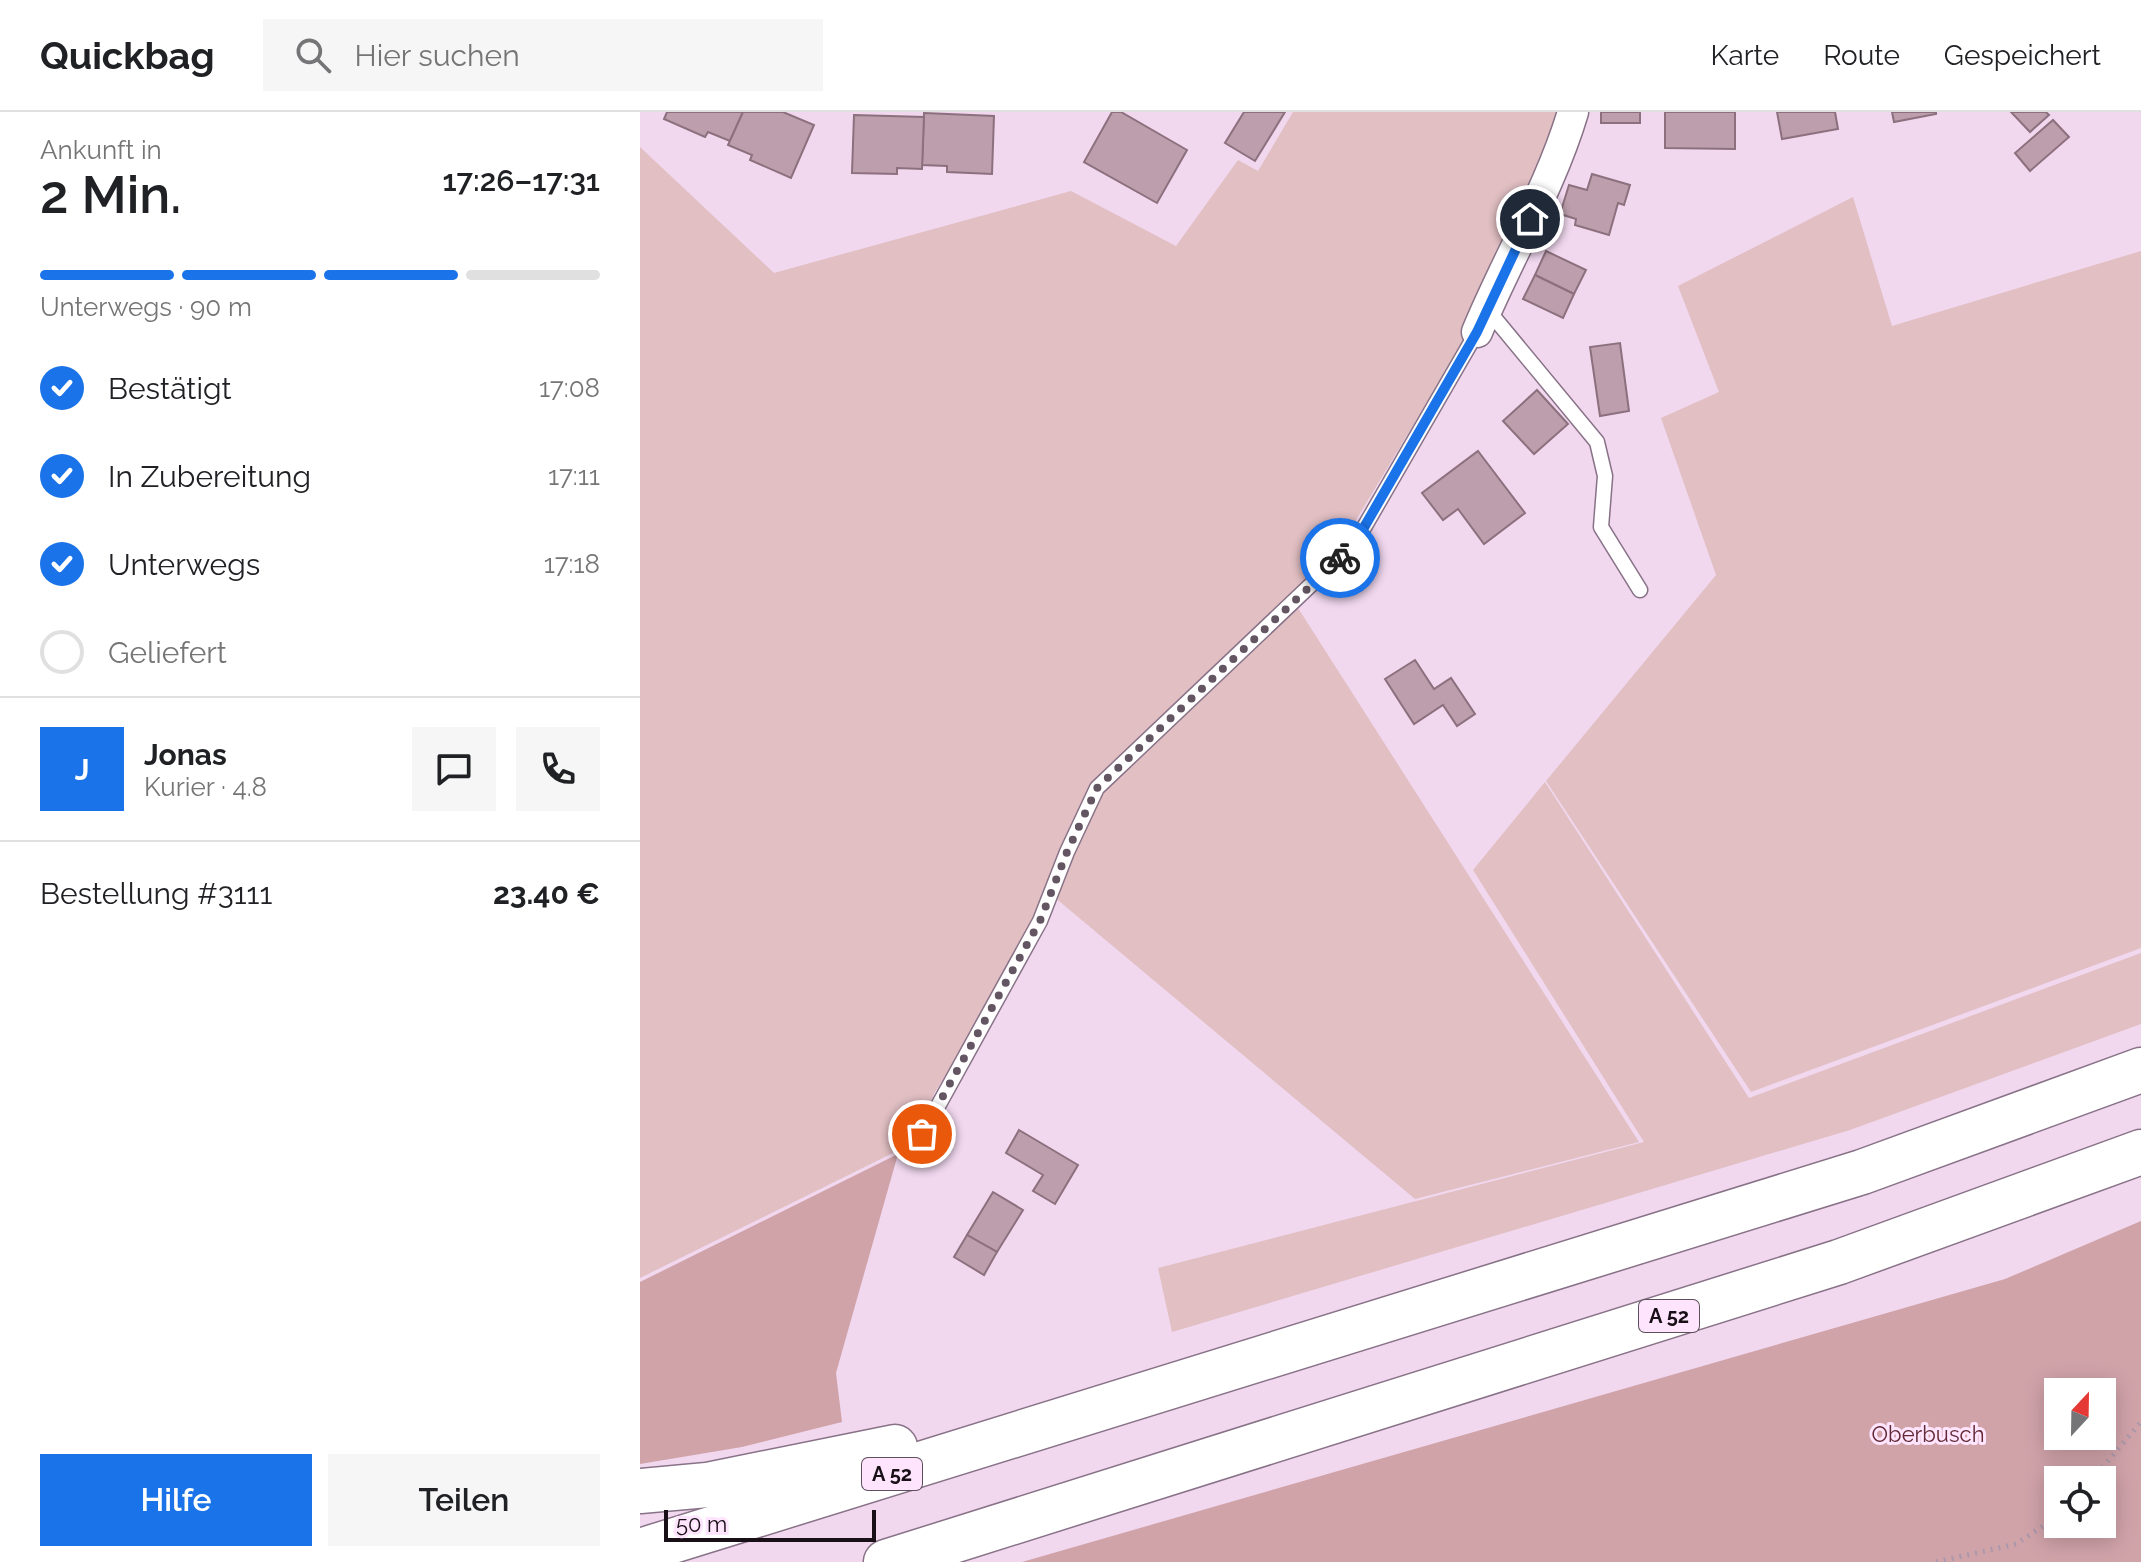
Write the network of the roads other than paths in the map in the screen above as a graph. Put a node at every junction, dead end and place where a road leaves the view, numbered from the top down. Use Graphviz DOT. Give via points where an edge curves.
graph roads {
  1 [pos="1573,112"];
  2 [pos="1482,320"];
  3 [pos="1640,590"];
  4 [pos="2141,1070"];
  5 [pos="2141,1152"];
  6 [pos="911,1155"];
  7 [pos="1144,1396"];
  8 [pos="640,1491"];
  9 [pos="640,1551"];
  10 [pos="886,1562"];
  1 -- 2 [label="street" via="1558,164"];
  2 -- 3 [label="lane" via="1597,442 1605,476 1601,527"];
  2 -- 6 [label="lane" via="1355,543 1097,788 1033,935"];
  4 -- 7 [label="highway, A 52" via="1862,1172"];
  5 -- 10 [label="highway, A 52" via="1839,1262"];
  7 -- 8 [label="highway" via="707,1485"];
  7 -- 9 [label="highway, A 52"];
}
